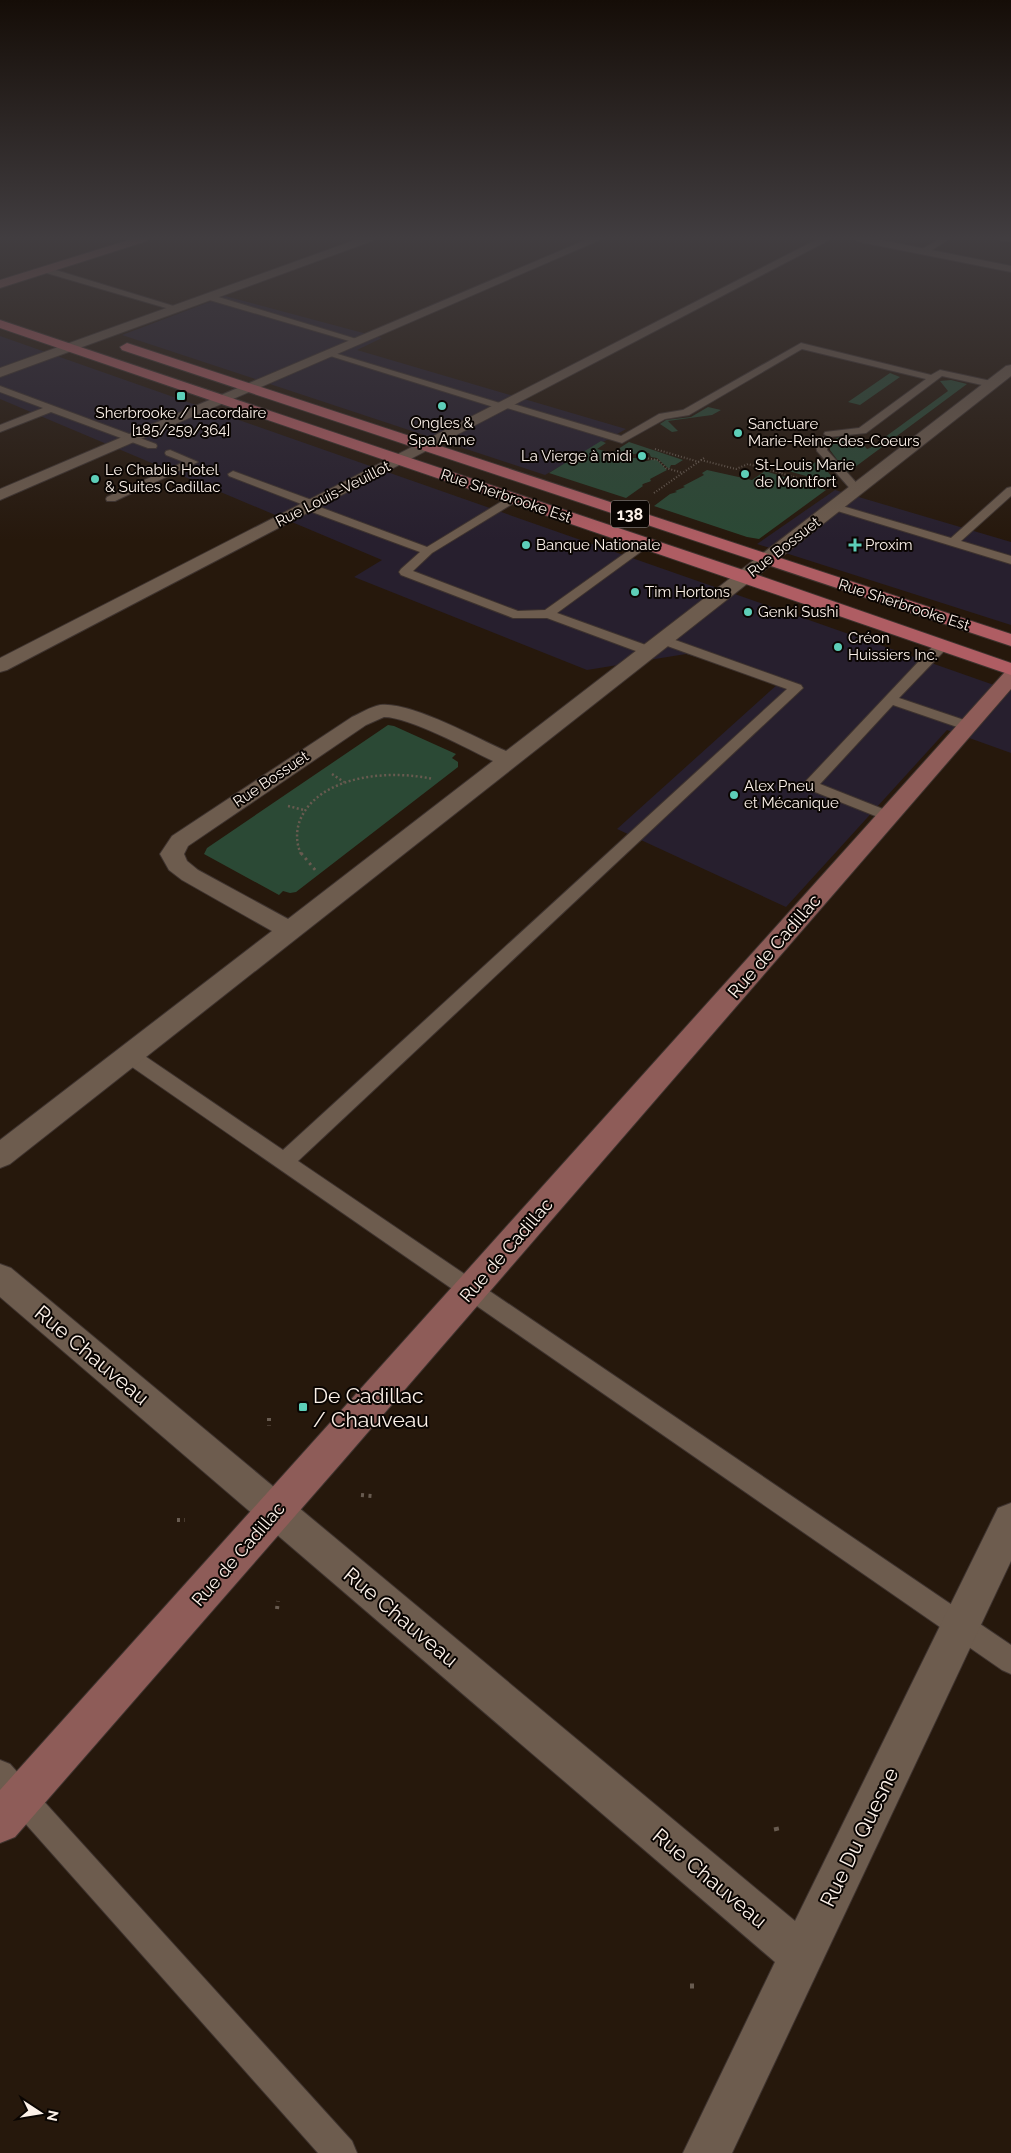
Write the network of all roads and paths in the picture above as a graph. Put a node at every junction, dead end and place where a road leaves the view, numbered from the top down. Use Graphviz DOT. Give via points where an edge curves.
graph roads {
  1 [pos="44,339"];
  2 [pos="91,339"];
  3 [pos="104,339"];
  4 [pos="354,339"];
  5 [pos="363,339"];
  6 [pos="633,339"];
  7 [pos="359,341"];
  8 [pos="69,348"];
  9 [pos="328,354"];
  10 [pos="1011,369"];
  11 [pos="0,372"];
  12 [pos="933,378"];
  13 [pos="991,384"];
  14 [pos="250,388"];
  15 [pos="0,389"];
  16 [pos="223,400"];
  17 [pos="505,406"];
  18 [pos="52,408"];
  19 [pos="0,429"];
  20 [pos="132,439"];
  21 [pos="152,446"];
  22 [pos="426,446"];
  23 [pos="655,448"];
  24 [pos="170,453"];
  25 [pos="645,458"];
  26 [pos="399,460"];
  27 [pos="701,460"];
  28 [pos="682,473"];
  29 [pos="233,474"];
  30 [pos="806,480"];
  31 [pos="857,490"];
  32 [pos="1011,490"];
  33 [pos="0,495"];
  34 [pos="647,497"];
  35 [pos="513,498"];
  36 [pos="111,499"];
  37 [pos="311,506"];
  38 [pos="835,507"];
  39 [pos="953,542"];
  40 [pos="646,543"];
  41 [pos="428,550"];
  42 [pos="768,560"];
  43 [pos="1011,560"];
  44 [pos="746,577"];
  45 [pos="548,614"];
  46 [pos="1011,640"];
  47 [pos="942,645"];
  48 [pos="656,646"];
  49 [pos="0,666"];
  50 [pos="1011,669"];
  51 [pos="1011,677"];
  52 [pos="891,700"];
  53 [pos="968,726"];
  54 [pos="508,760"];
  55 [pos="436,781"];
  56 [pos="888,816"];
  57 [pos="322,875"];
  58 [pos="289,930"];
  59 [pos="129,1055"];
  60 [pos="0,1156"];
  61 [pos="285,1161"];
  62 [pos="0,1278"];
  63 [pos="470,1291"];
  64 [pos="269,1418"];
  65 [pos="270,1426"];
  66 [pos="361,1496"];
  67 [pos="372,1496"];
  68 [pos="276,1512"];
  69 [pos="177,1520"];
  70 [pos="185,1520"];
  71 [pos="1011,1521"];
  72 [pos="278,1600"];
  73 [pos="277,1609"];
  74 [pos="961,1626"];
  75 [pos="1011,1662"];
  76 [pos="0,1774"];
  77 [pos="22,1797"];
  78 [pos="0,1822"];
  79 [pos="776,1827"];
  80 [pos="778,1836"];
  81 [pos="802,1956"];
  82 [pos="690,1986"];
  83 [pos="697,1986"];
  84 [pos="340,2153"];
  85 [pos="707,2153"];
  1 -- 8 [label="main road, Rue Sherbrooke Est / 138"];
  2 -- 8 [label="street"];
  3 -- 14 [label="main road, Rue Sherbrooke Est / 138"];
  4 -- 7 [label="lane"];
  5 -- 7 [label="street"];
  6 -- 17 [label="street, Rue Louis-Veuillot"];
  7 -- 9 [label="street"];
  8 -- 11 [label="street"];
  8 -- 16 [label="main road, Rue Sherbrooke Est / 138"];
  9 -- 14 [label="street"];
  9 -- 17 [label="lane"];
  10 -- 13 [label="street, Rue Bossuet"];
  12 -- 13 [label="lane" via="940,373"];
  12 -- 17 [label="lane" via="801,346 686,413 662,416 622,440"];
  12 -- 31 [label="lane" via="862,431 826,437 820,445"];
  13 -- 31 [label="street, Rue Bossuet"];
  14 -- 16 [label="street"];
  14 -- 22 [label="main road, Rue Sherbrooke Est / 138"];
  15 -- 18 [label="lane"];
  16 -- 20 [label="street"];
  16 -- 26 [label="main road, Rue Sherbrooke Est / 138"];
  17 -- 22 [label="street, Rue Louis-Veuillot"];
  18 -- 19 [label="lane"];
  18 -- 20 [label="lane"];
  20 -- 21 [label="lane"];
  20 -- 33 [label="street"];
  22 -- 26 [label="street, Rue Louis-Veuillot"];
  22 -- 42 [label="main road, Rue Sherbrooke Est / 138"];
  23 -- 27 [label="path"];
  24 -- 36 [label="lane" via="192,462"];
  25 -- 28 [label="path" via="654,458 666,468"];
  26 -- 35 [label="main road, Rue Sherbrooke Est / 138"];
  26 -- 37 [label="street, Rue Louis-Veuillot"];
  27 -- 28 [label="path"];
  27 -- 30 [label="path" via="736,469 746,463"];
  28 -- 34 [label="path"];
  29 -- 37 [label="lane"];
  31 -- 38 [label="street, Rue Bossuet"];
  32 -- 39 [label="lane"];
  35 -- 40 [label="main road, Rue Sherbrooke Est / 138"];
  35 -- 41 [label="lane"];
  37 -- 41 [label="lane"];
  37 -- 49 [label="street, Rue Louis-Veuillot"];
  38 -- 39 [label="lane"];
  38 -- 42 [label="street, Rue Bossuet"];
  39 -- 43 [label="lane"];
  40 -- 44 [label="main road, Rue Sherbrooke Est / 138"];
  40 -- 45 [label="lane"];
  41 -- 45 [label="lane" via="405,572 517,615"];
  42 -- 44 [label="street, Rue Bossuet"];
  42 -- 46 [label="main road, Rue Sherbrooke Est / 138"];
  44 -- 47 [label="main road, Rue Sherbrooke Est / 138"];
  44 -- 48 [label="street, Rue Bossuet"];
  45 -- 48 [label="lane"];
  47 -- 50 [label="main road, Rue Sherbrooke Est / 138"];
  47 -- 52 [label="lane"];
  48 -- 54 [label="street, Rue Bossuet"];
  48 -- 61 [label="lane" via="796,688"];
  51 -- 53 [label="street, Rue de Cadillac"];
  52 -- 53 [label="lane"];
  52 -- 56 [label="lane" via="810,785"];
  53 -- 56 [label="street, Rue de Cadillac"];
  54 -- 58 [label="street, Rue Bossuet"];
  54 -- 58 [label="street, Rue Bossuet" via="406,714 381,711 359,721 180,841 172,854 177,865"];
  55 -- 57 [label="path" via="415,775 371,775 341,783 315,800 304,810 296,834 305,859"];
  56 -- 63 [label="street, Rue de Cadillac"];
  58 -- 59 [label="street, Rue Bossuet"];
  59 -- 60 [label="street, Rue Bossuet"];
  59 -- 61 [label="lane"];
  61 -- 63 [label="lane"];
  62 -- 68 [label="street, Rue Chauveau"];
  63 -- 68 [label="street, Rue de Cadillac"];
  63 -- 74 [label="lane"];
  64 -- 65 [label="path"];
  66 -- 67 [label="path"];
  68 -- 77 [label="street, Rue de Cadillac"];
  68 -- 81 [label="street, Rue Chauveau"];
  69 -- 70 [label="path"];
  71 -- 74 [label="street, Rue Du Quesne"];
  72 -- 73 [label="path"];
  74 -- 75 [label="lane"];
  74 -- 81 [label="street, Rue Du Quesne"];
  76 -- 77 [label="lane"];
  77 -- 78 [label="street, Rue de Cadillac"];
  77 -- 84 [label="lane"];
  79 -- 80 [label="path"];
  81 -- 85 [label="street, Rue Du Quesne"];
  82 -- 83 [label="path"];
}
